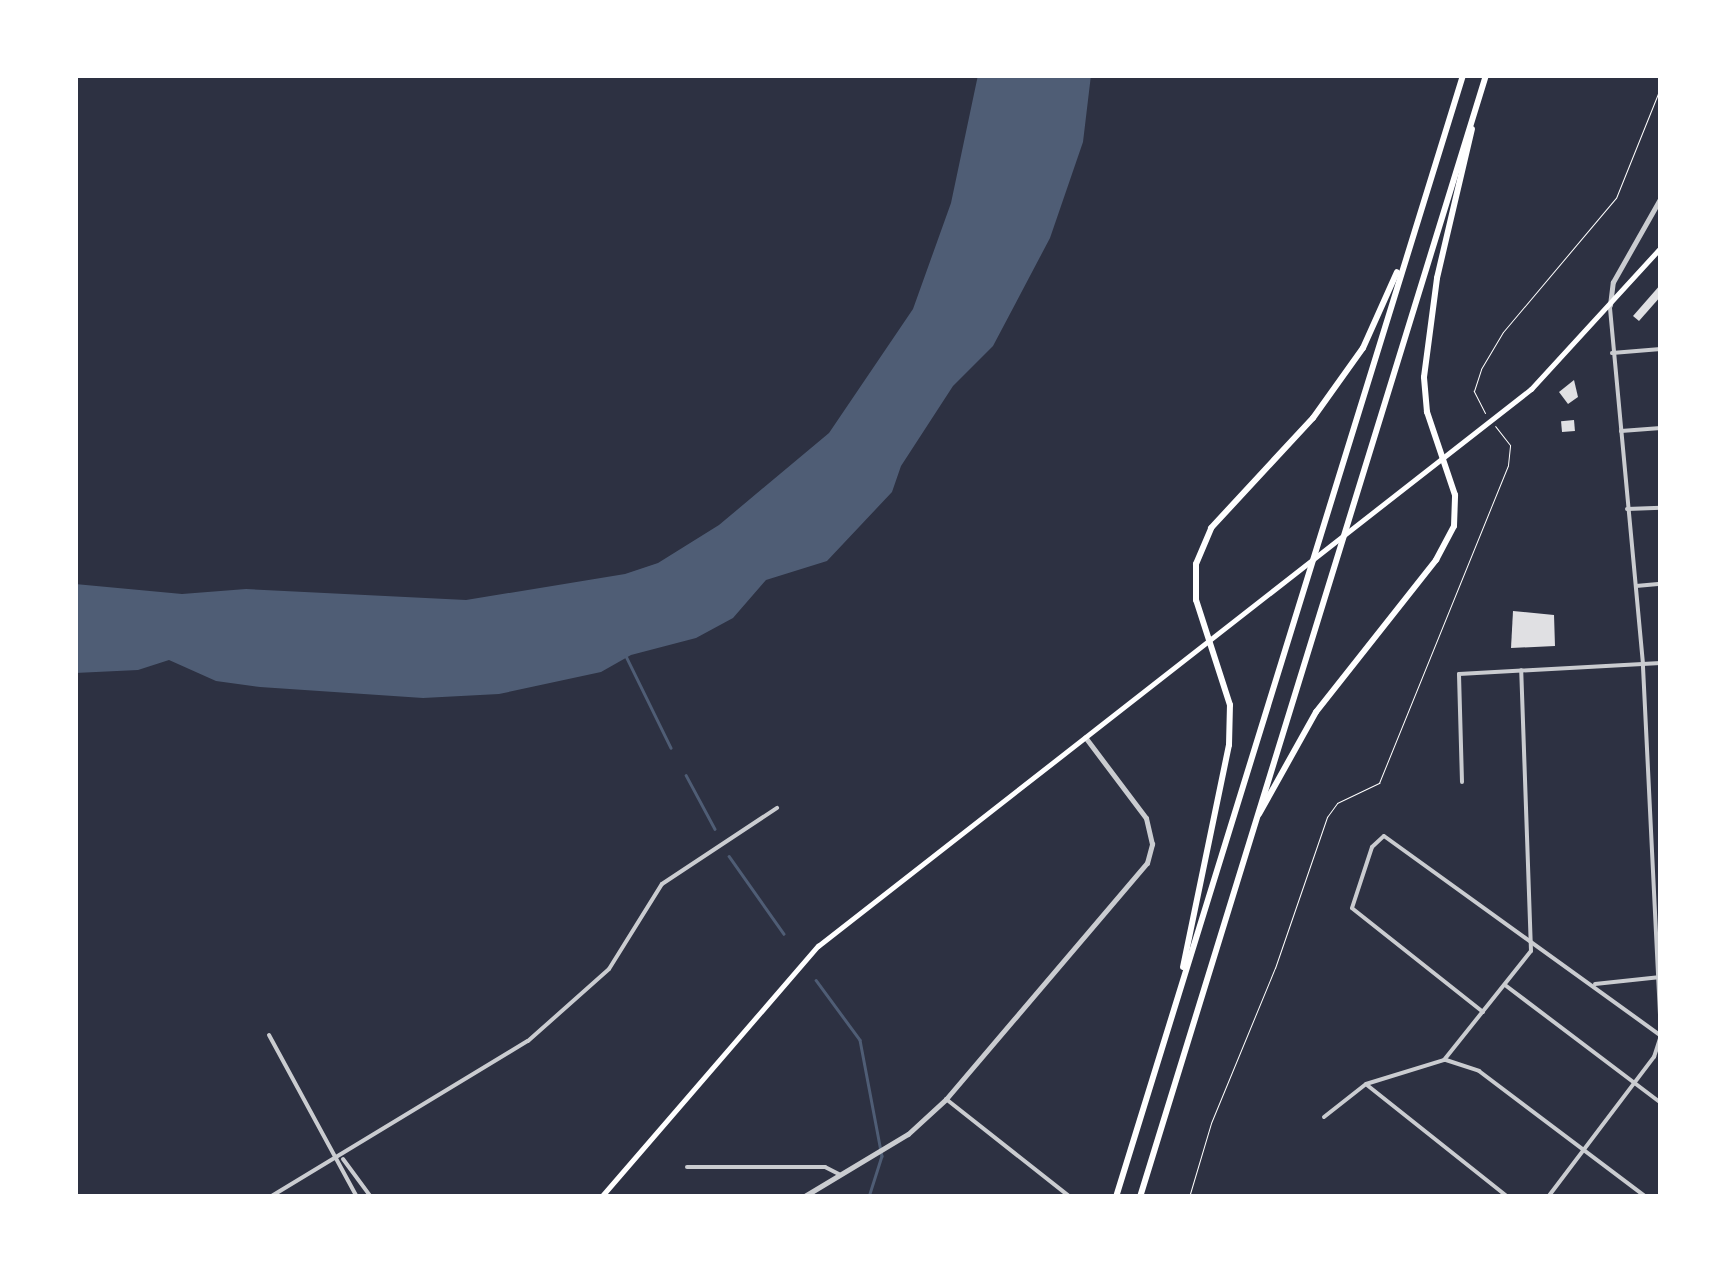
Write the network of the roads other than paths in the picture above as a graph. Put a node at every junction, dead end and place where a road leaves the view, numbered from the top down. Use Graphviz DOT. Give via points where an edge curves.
graph roads {
  1 [pos="1463,75"];
  2 [pos="1486,75"];
  3 [pos="1474,110"];
  4 [pos="1661,197"];
  5 [pos="1661,247"];
  6 [pos="1408,249"];
  7 [pos="1610,304"];
  8 [pos="1661,349"];
  9 [pos="1612,352"];
  10 [pos="1661,428"];
  11 [pos="1620,432"];
  12 [pos="1446,456"];
  13 [pos="1661,508"];
  14 [pos="1628,510"];
  15 [pos="1661,584"];
  16 [pos="1635,586"];
  17 [pos="1207,641"];
  18 [pos="1643,664"];
  19 [pos="1661,664"];
  20 [pos="1522,670"];
  21 [pos="1085,737"];
  22 [pos="1462,782"];
  23 [pos="777,808"];
  24 [pos="1256,819"];
  25 [pos="1535,942"];
  26 [pos="1660,976"];
  27 [pos="1182,978"];
  28 [pos="1504,984"];
  29 [pos="1595,984"];
  30 [pos="1483,1012"];
  31 [pos="269,1035"];
  32 [pos="1661,1035"];
  33 [pos="1444,1060"];
  34 [pos="1634,1082"];
  35 [pos="1366,1084"];
  36 [pos="946,1099"];
  37 [pos="1661,1103"];
  38 [pos="1324,1117"];
  39 [pos="1583,1149"];
  40 [pos="340,1156"];
  41 [pos="686,1168"];
  42 [pos="839,1174"];
  43 [pos="270,1197"];
  44 [pos="357,1197"];
  45 [pos="371,1197"];
  46 [pos="602,1197"];
  47 [pos="803,1197"];
  48 [pos="1070,1197"];
  49 [pos="1116,1197"];
  50 [pos="1140,1197"];
  51 [pos="1508,1197"];
  52 [pos="1548,1197"];
  53 [pos="1646,1197"];
  1 -- 6 [label="highway"];
  2 -- 3 [label="highway"];
  3 -- 12 [label="highway" via="1470,154 1437,278 1424,376 1426,412"];
  3 -- 24 [label="highway"];
  4 -- 7 [label="street" via="1613,282"];
  5 -- 7 [label="main road"];
  6 -- 17 [label="highway" via="1364,348 1211,528 1196,564"];
  6 -- 27 [label="highway"];
  7 -- 9 [label="street"];
  7 -- 12 [label="main road" via="1550,372"];
  8 -- 9 [label="street"];
  9 -- 11 [label="street"];
  10 -- 11 [label="street"];
  11 -- 14 [label="street"];
  12 -- 17 [label="main road"];
  12 -- 24 [label="highway" via="1455,496 1450,540 1316,712"];
  13 -- 14 [label="street"];
  14 -- 16 [label="street"];
  15 -- 16 [label="street"];
  16 -- 18 [label="street"];
  17 -- 21 [label="main road"];
  17 -- 27 [label="highway" via="1230,704 1229,744"];
  18 -- 19 [label="street"];
  18 -- 20 [label="street"];
  18 -- 26 [label="street"];
  20 -- 22 [label="street" via="1459,674"];
  20 -- 25 [label="street"];
  21 -- 36 [label="street" via="1146,818 1152,844 1147,863"];
  21 -- 46 [label="main road" via="818,946"];
  23 -- 40 [label="street" via="662,884 609,970 568,1010 487,1070"];
  24 -- 50 [label="highway"];
  25 -- 28 [label="street"];
  25 -- 29 [label="street"];
  25 -- 30 [label="street" via="1391,836 1372,847 1352,908"];
  26 -- 29 [label="street"];
  26 -- 32 [label="street"];
  27 -- 49 [label="highway"];
  28 -- 30 [label="street"];
  28 -- 34 [label="street"];
  29 -- 32 [label="street"];
  30 -- 33 [label="street"];
  31 -- 40 [label="street"];
  32 -- 34 [label="street"];
  33 -- 35 [label="street"];
  33 -- 39 [label="street" via="1479,1070"];
  34 -- 37 [label="street"];
  34 -- 39 [label="street"];
  35 -- 38 [label="street"];
  35 -- 51 [label="street"];
  36 -- 42 [label="street" via="888,1147"];
  36 -- 48 [label="street"];
  39 -- 52 [label="street"];
  39 -- 53 [label="street"];
  40 -- 43 [label="street"];
  40 -- 44 [label="street"];
  40 -- 45 [label="street"];
  41 -- 42 [label="street" via="825,1166"];
  42 -- 47 [label="street"];
}
